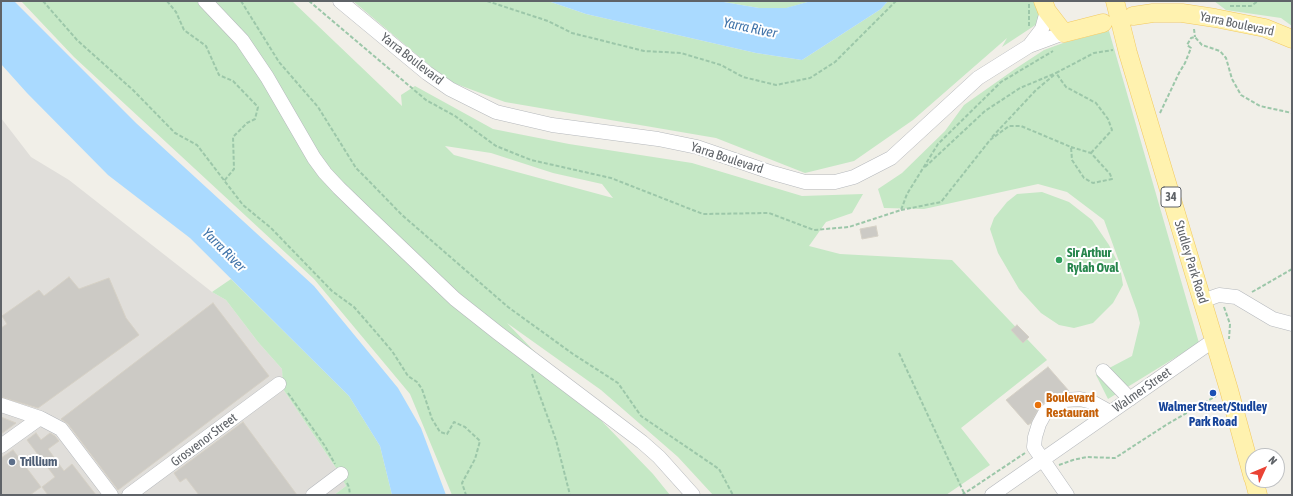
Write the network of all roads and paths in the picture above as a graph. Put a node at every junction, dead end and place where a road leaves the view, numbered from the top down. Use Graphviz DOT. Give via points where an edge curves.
graph roads {
  1 [pos="43,1"];
  2 [pos="48,1"];
  3 [pos="167,1"];
  4 [pos="205,1"];
  5 [pos="240,1"];
  6 [pos="340,1"];
  7 [pos="487,1"];
  8 [pos="896,1"];
  9 [pos="1029,1"];
  10 [pos="1115,1"];
  11 [pos="1258,1"];
  12 [pos="46,4"];
  13 [pos="1045,6"];
  14 [pos="1181,7"];
  15 [pos="1227,8"];
  16 [pos="1133,16"];
  17 [pos="1103,23"];
  18 [pos="1064,33"];
  19 [pos="1292,39"];
  20 [pos="1029,46"];
  21 [pos="1128,53"];
  22 [pos="1056,73"];
  23 [pos="1292,113"];
  24 [pos="1160,114"];
  25 [pos="990,140"];
  26 [pos="1071,147"];
  27 [pos="1091,153"];
  28 [pos="923,169"];
  29 [pos="224,181"];
  30 [pos="901,210"];
  31 [pos="1292,269"];
  32 [pos="1236,297"];
  33 [pos="1202,301"];
  34 [pos="1292,324"];
  35 [pos="1214,340"];
  36 [pos="899,353"];
  37 [pos="531,370"];
  38 [pos="1103,371"];
  39 [pos="279,384"];
  40 [pos="1228,390"];
  41 [pos="1130,399"];
  42 [pos="1,405"];
  43 [pos="1110,412"];
  44 [pos="40,418"];
  45 [pos="1023,439"];
  46 [pos="1,446"];
  47 [pos="1034,447"];
  48 [pos="1245,451"];
  49 [pos="1046,465"];
  50 [pos="341,474"];
  51 [pos="963,494"];
  52 [pos="111,495"];
  53 [pos="129,495"];
  54 [pos="313,495"];
  55 [pos="350,495"];
  56 [pos="466,495"];
  57 [pos="570,495"];
  58 [pos="693,495"];
  59 [pos="733,495"];
  60 [pos="992,495"];
  61 [pos="1067,495"];
  1 -- 12 [label="path"];
  2 -- 12 [label="path"];
  3 -- 29 [label="path" via="176,12 184,30 206,46 219,75 233,81 258,106 255,119 233,137 234,169"];
  4 -- 58 [label="street" via="242,40 325,173 461,304 642,442"];
  5 -- 59 [label="path" via="279,62 318,107 356,168 402,215 508,307 618,383 641,416 719,469"];
  6 -- 20 [label="street, Yarra Boulevard" via="427,73 450,89 496,112 552,125 697,147 805,182 835,182 854,177 891,158 978,78"];
  7 -- 8 [label="path" via="548,21 572,32 644,52 681,53 720,65 743,77 776,85 810,78 835,62"];
  9 -- 20 [label="path"];
  10 -- 21 [label="main road, Studley Park Road / 34"];
  11 -- 15 [label="path" via="1251,6 1232,5"];
  12 -- 29 [label="path" via="77,40 176,133 196,145"];
  13 -- 18 [label="main road"];
  13 -- 20 [label="street" via="1042,29"];
  14 -- 16 [label="main road, Yarra Boulevard"];
  14 -- 19 [label="main road, Yarra Boulevard" via="1215,18 1265,28"];
  17 -- 18 [label="main road, Yarra Boulevard"];
  18 -- 20 [label="street, Yarra Boulevard"];
  21 -- 22 [label="path" via="1119,57 1117,49 1094,53"];
  21 -- 33 [label="main road, Studley Park Road / 34"];
  22 -- 25 [label="path" via="1036,90"];
  22 -- 27 [label="path" via="1066,87 1096,103 1108,119 1112,130"];
  22 -- 28 [label="path" via="1020,88 985,111"];
  23 -- 24 [label="path" via="1260,106 1241,95 1232,79 1226,58 1220,51 1202,45 1195,37 1190,38 1187,46 1191,48"];
  25 -- 26 [label="path" via="1009,126 1021,126"];
  25 -- 30 [label="path" via="941,202"];
  26 -- 27 [label="path"];
  26 -- 27 [label="path" via="1072,160 1084,178 1093,183 1112,179"];
  29 -- 56 [label="path" via="243,205 271,228 332,291 354,307 368,323 392,351 408,376 422,389 432,419 440,432 447,434 454,422 465,427 480,442 475,459 462,483"];
  31 -- 32 [label="path" via="1250,293"];
  32 -- 33 [label="street" via="1219,296"];
  32 -- 34 [label="street" via="1273,319"];
  33 -- 35 [label="main road, Studley Park Road / 34"];
  35 -- 40 [label="main road, Studley Park Road / 34"];
  35 -- 41 [label="street, Walmer Street"];
  36 -- 51 [label="path"];
  37 -- 57 [label="path" via="556,440"];
  38 -- 41 [label="street"];
  39 -- 50 [label="path" via="290,395"];
  39 -- 53 [label="street, Grosvenor Street"];
  40 -- 48 [label="main road, Studley Park Road / 34"];
  40 -- 49 [label="path" via="1172,421 1115,458 1087,457 1058,465"];
  41 -- 43 [label="street, Walmer Street"];
  42 -- 44 [label="street"];
  43 -- 47 [label="street" via="1092,402 1080,399 1065,400 1046,414 1039,424"];
  43 -- 49 [label="street, Walmer Street"];
  44 -- 46 [label="street"];
  44 -- 52 [label="street" via="61,429"];
  45 -- 47 [label="street"];
  47 -- 49 [label="street"];
  47 -- 51 [label="path"];
  49 -- 60 [label="street, Walmer Street"];
  49 -- 61 [label="street"];
  50 -- 54 [label="street"];
  50 -- 55 [label="path" via="349,487"];
}
